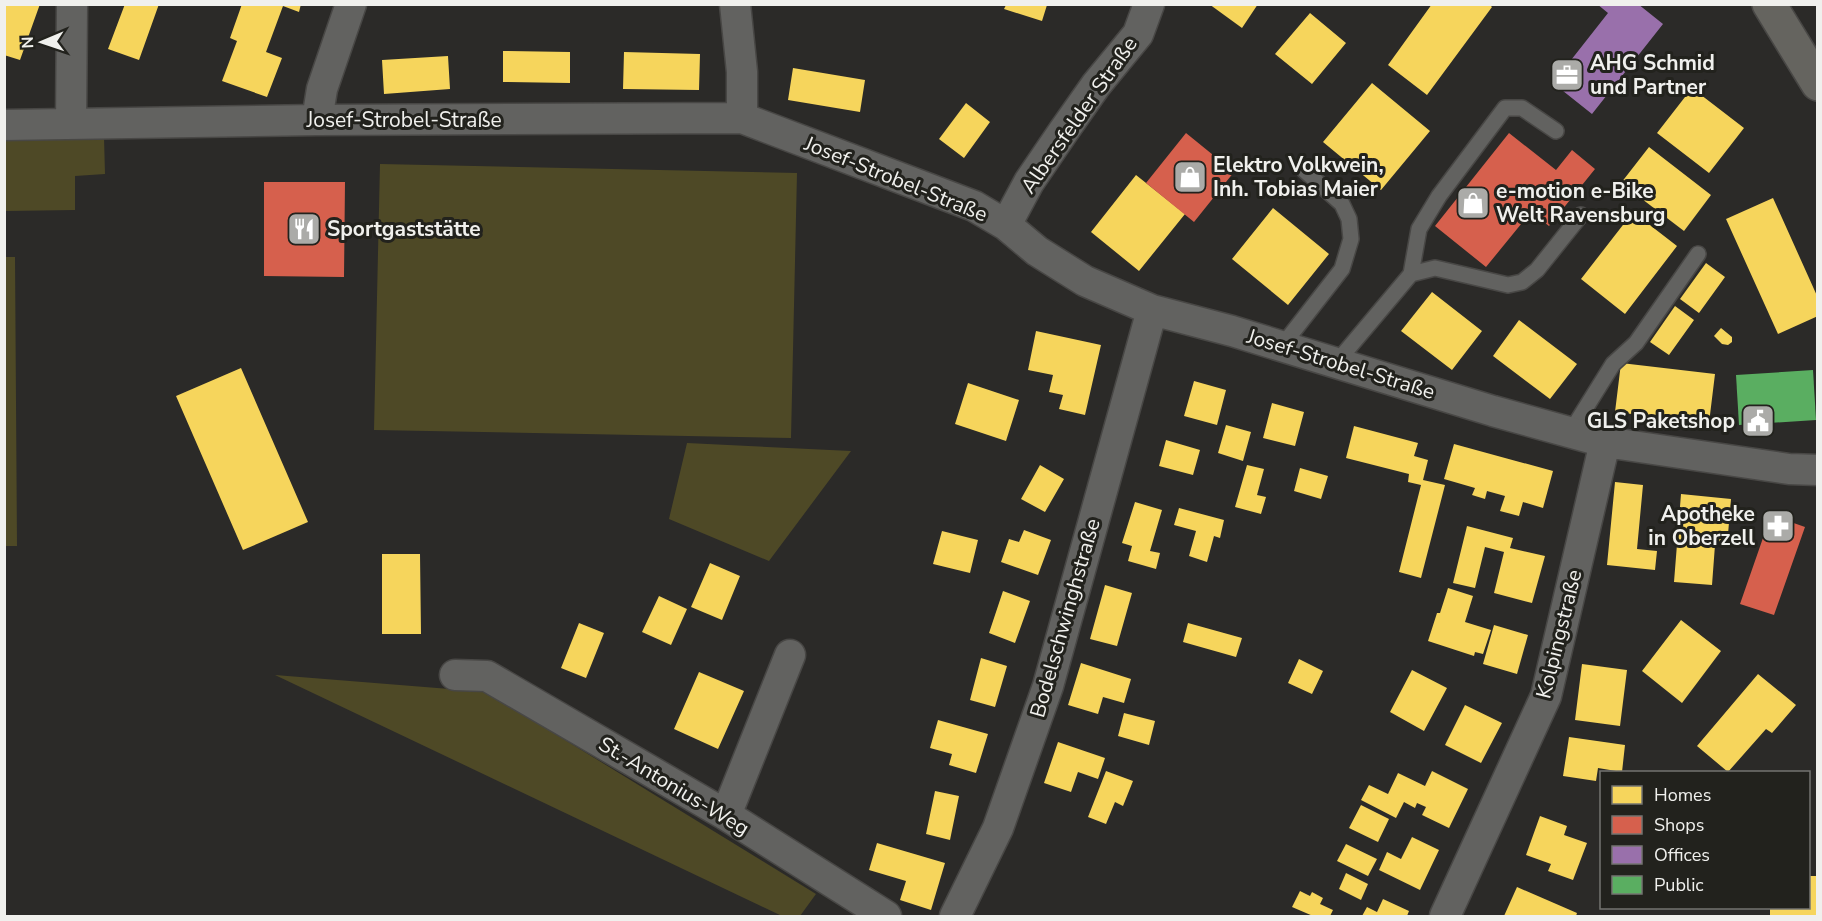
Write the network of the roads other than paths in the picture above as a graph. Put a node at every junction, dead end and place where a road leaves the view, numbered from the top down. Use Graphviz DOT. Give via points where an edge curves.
graph roads {
  1 [pos="72,4"];
  2 [pos="351,4"];
  3 [pos="735,4"];
  4 [pos="1149,4"];
  5 [pos="1769,4"];
  6 [pos="1818,84"];
  7 [pos="741,118"];
  8 [pos="316,120"];
  9 [pos="71,124"];
  10 [pos="4,125"];
  11 [pos="1556,131"];
  12 [pos="1304,170"];
  13 [pos="1581,215"];
  14 [pos="1006,225"];
  15 [pos="1698,254"];
  16 [pos="1411,274"];
  17 [pos="1152,310"];
  18 [pos="1282,346"];
  19 [pos="1336,363"];
  20 [pos="1570,432"];
  21 [pos="1605,442"];
  22 [pos="1818,470"];
  23 [pos="790,655"];
  24 [pos="455,675"];
  25 [pos="726,815"];
  26 [pos="886,916"];
  27 [pos="955,916"];
  28 [pos="1445,916"];
  1 -- 9 [label="street"];
  2 -- 8 [label="street" via="322,89"];
  3 -- 7 [label="street" via="742,72"];
  4 -- 14 [label="street, Albersfelder Straße" via="1138,34 1063,132"];
  5 -- 6 [label="street"];
  7 -- 8 [label="street, Josef-Strobel-Straße"];
  7 -- 14 [label="street, Josef-Strobel-Straße" via="974,206"];
  8 -- 9 [label="street, Josef-Strobel-Straße"];
  9 -- 10 [label="street, Josef-Strobel-Straße"];
  11 -- 16 [label="lane" via="1522,108 1505,108 1419,229"];
  12 -- 18 [label="lane" via="1342,204 1349,219 1351,239 1342,269"];
  13 -- 16 [label="lane" via="1537,270 1522,282 1508,285 1435,268"];
  14 -- 17 [label="street, Josef-Strobel-Straße" via="1037,251 1085,281"];
  15 -- 20 [label="lane" via="1636,343 1612,364"];
  16 -- 19 [label="lane"];
  17 -- 18 [label="street, Josef-Strobel-Straße"];
  17 -- 27 [label="street, Bodelschwinghstraße" via="1048,686 998,828"];
  18 -- 19 [label="street, Josef-Strobel-Straße"];
  19 -- 20 [label="street, Josef-Strobel-Straße"];
  20 -- 21 [label="street, Josef-Strobel-Straße"];
  21 -- 22 [label="street, Josef-Strobel-Straße"];
  21 -- 28 [label="street, Kolpingstraße" via="1546,696"];
  23 -- 25 [label="street"];
  24 -- 25 [label="street, St.-Antonius-Weg" via="487,676"];
  25 -- 26 [label="street, St.-Antonius-Weg"];
}
